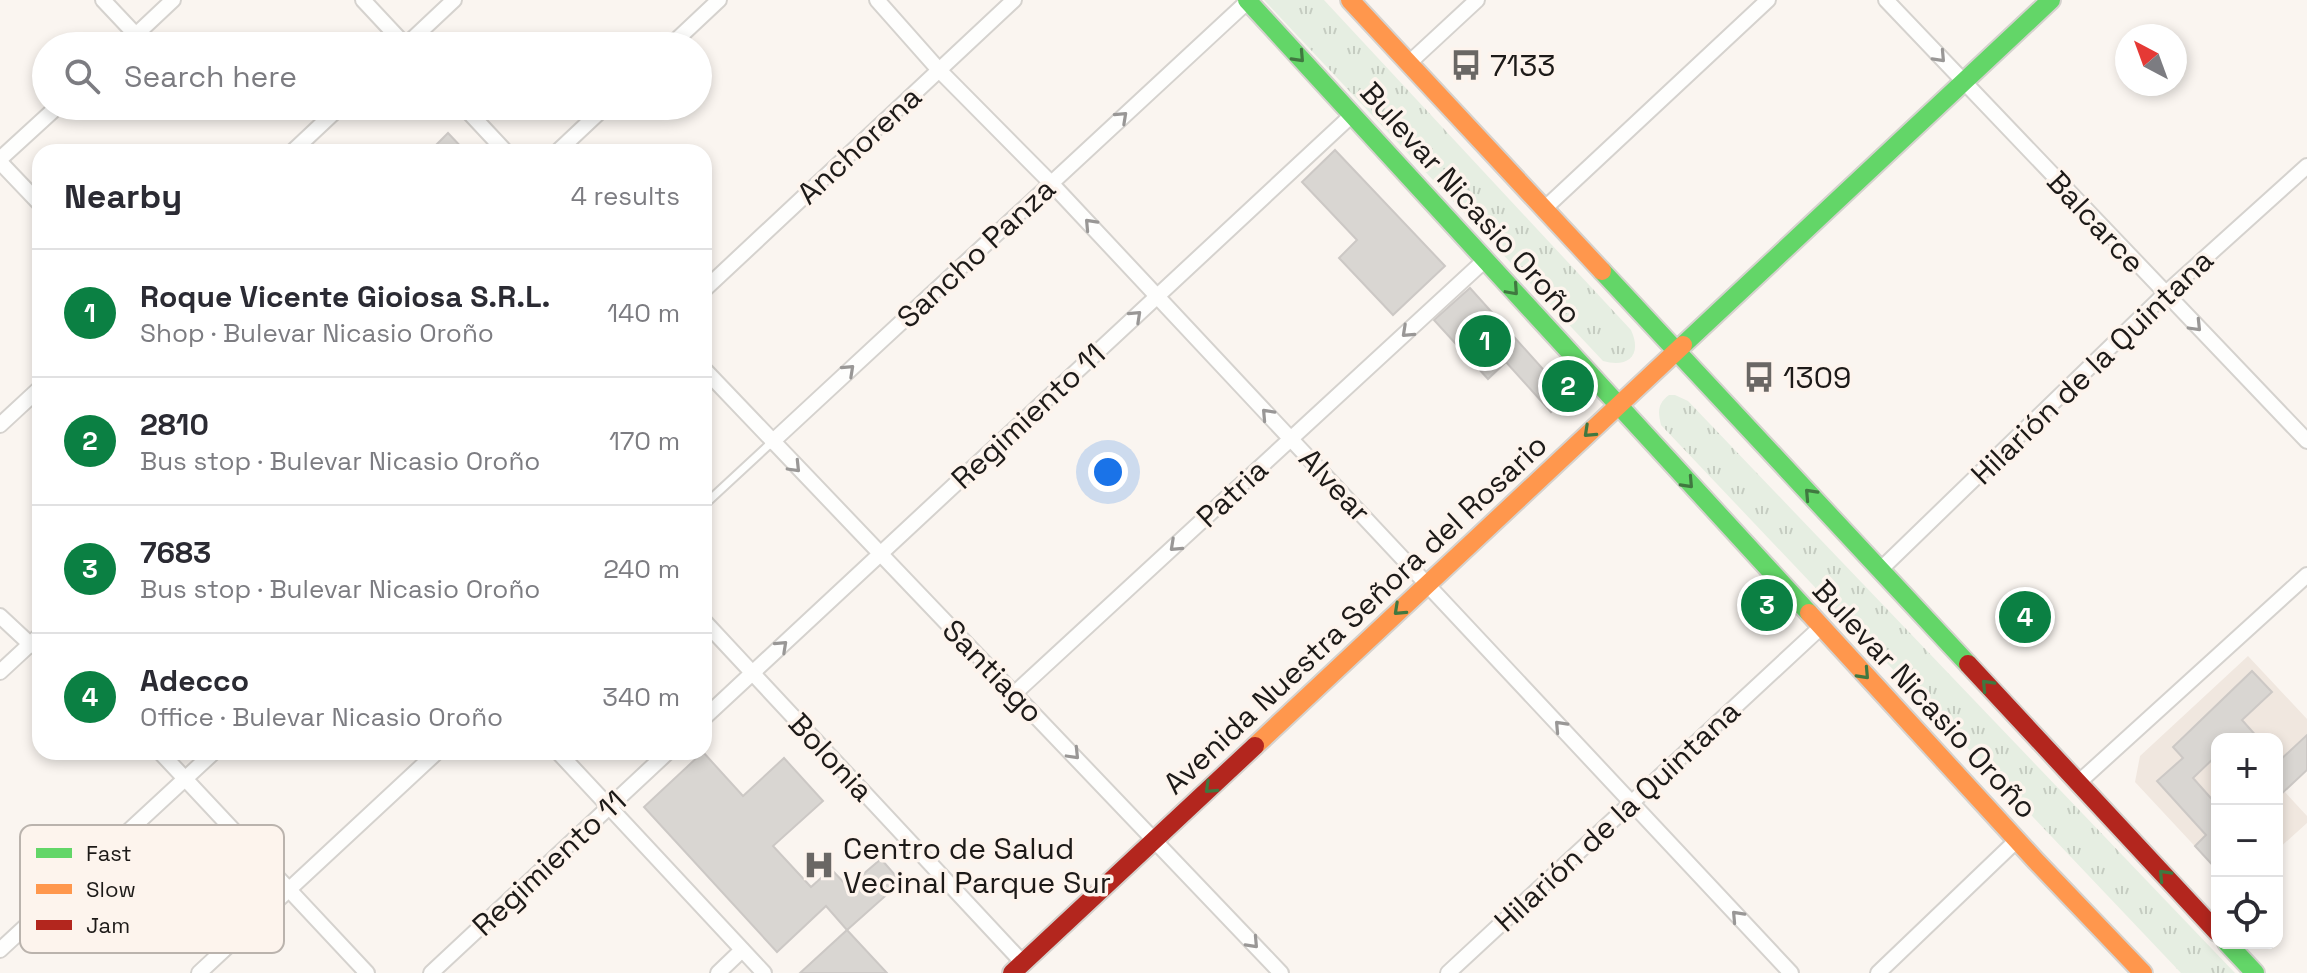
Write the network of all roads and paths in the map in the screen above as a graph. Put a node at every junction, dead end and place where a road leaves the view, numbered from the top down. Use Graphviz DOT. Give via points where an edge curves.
graph roads {
  1 [pos="103,0"];
  2 [pos="173,0"];
  3 [pos="363,0"];
  4 [pos="454,0"];
  5 [pos="719,0"];
  6 [pos="877,0"];
  7 [pos="1014,0"];
  8 [pos="1247,0"];
  9 [pos="1350,0"];
  10 [pos="1477,0"];
  11 [pos="1768,0"];
  12 [pos="1886,0"];
  13 [pos="2051,0"];
  14 [pos="133,32"];
  15 [pos="139,32"];
  16 [pos="393,32"];
  17 [pos="421,32"];
  18 [pos="685,32"];
  19 [pos="1409,63"];
  20 [pos="939,70"];
  21 [pos="1964,82"];
  22 [pos="1352,115"];
  23 [pos="43,120"];
  24 [pos="326,120"];
  25 [pos="476,120"];
  26 [pos="591,120"];
  27 [pos="301,144"];
  28 [pos="499,144"];
  29 [pos="566,144"];
  30 [pos="0,160"];
  31 [pos="2307,166"];
  32 [pos="1051,183"];
  33 [pos="32,195"];
  34 [pos="1544,209"];
  35 [pos="1485,260"];
  36 [pos="712,283"];
  37 [pos="2165,294"];
  38 [pos="1157,296"];
  39 [pos="1677,351"];
  40 [pos="712,378"];
  41 [pos="32,395"];
  42 [pos="1617,406"];
  43 [pos="0,425"];
  44 [pos="1291,439"];
  45 [pos="2307,441"];
  46 [pos="772,442"];
  47 [pos="712,498"];
  48 [pos="879,555"];
  49 [pos="1880,570"];
  50 [pos="2307,575"];
  51 [pos="1427,584"];
  52 [pos="0,616"];
  53 [pos="1821,627"];
  54 [pos="712,630"];
  55 [pos="32,638"];
  56 [pos="32,646"];
  57 [pos="0,672"];
  58 [pos="752,673"];
  59 [pos="1015,693"];
  60 [pos="712,710"];
  61 [pos="168,760"];
  62 [pos="205,760"];
  63 [pos="428,760"];
  64 [pos="565,760"];
  65 [pos="659,760"];
  66 [pos="186,778"];
  67 [pos="2078,783"];
  68 [pos="1631,803"];
  69 [pos="609,807"];
  70 [pos="135,825"];
  71 [pos="229,825"];
  72 [pos="1155,839"];
  73 [pos="2017,840"];
  74 [pos="284,885"];
  75 [pos="289,890"];
  76 [pos="284,895"];
  77 [pos="2211,926"];
  78 [pos="20,932"];
  79 [pos="2233,949"];
  80 [pos="0,950"];
  81 [pos="742,950"];
  82 [pos="221,953"];
  83 [pos="1017,968"];
  84 [pos="199,973"];
  85 [pos="367,973"];
  86 [pos="431,973"];
  87 [pos="718,973"];
  88 [pos="764,973"];
  89 [pos="1281,973"];
  90 [pos="1448,973"];
  91 [pos="1791,973"];
  92 [pos="1878,973"];
  93 [pos="2143,973"];
  94 [pos="2255,973"];
  1 -- 14 [label="street"];
  2 -- 15 [label="street"];
  3 -- 16 [label="street"];
  4 -- 17 [label="street"];
  5 -- 18 [label="street"];
  6 -- 20 [label="street, Alvear"];
  7 -- 20 [label="street, Anchorena"];
  8 -- 22 [label="main road, Bulevar Nicasio Oroño, one-way"];
  32 -- 8 [label="street, Sancho Panza, one-way"];
  9 -- 19 [label="main road, Bulevar Nicasio Oroño"];
  10 -- 19 [label="street"];
  11 -- 34 [label="street"];
  12 -- 21 [label="street, Balcarce, one-way"];
  13 -- 21 [label="main road, Avenida Nuestra Señora del Rosario"];
  19 -- 34 [label="main road, Bulevar Nicasio Oroño"];
  20 -- 32 [label="street, Alvear"];
  20 -- 36 [label="street, Anchorena"];
  21 -- 37 [label="street, Balcarce"];
  21 -- 39 [label="main road, Avenida Nuestra Señora del Rosario"];
  22 -- 35 [label="main road, Bulevar Nicasio Oroño"];
  22 -- 38 [label="street, Regimiento 11"];
  23 -- 30 [label="street"];
  24 -- 27 [label="street"];
  25 -- 28 [label="street"];
  26 -- 29 [label="street"];
  30 -- 33 [label="street"];
  31 -- 37 [label="street, Hilarión de la Quintana"];
  38 -- 32 [label="street, Alvear, one-way"];
  46 -- 32 [label="street, Sancho Panza, one-way"];
  34 -- 39 [label="main road, Bulevar Nicasio Oroño"];
  35 -- 42 [label="main road, Bulevar Nicasio Oroño, one-way"];
  35 -- 44 [label="street, Patria, one-way"];
  37 -- 45 [label="street, Balcarce, one-way"];
  37 -- 49 [label="street, Hilarión de la Quintana"];
  44 -- 38 [label="street, Alvear, one-way"];
  48 -- 38 [label="street, Regimiento 11, one-way"];
  39 -- 42 [label="main road, Avenida Nuestra Señora del Rosario"];
  49 -- 39 [label="main road, Bulevar Nicasio Oroño, one-way"];
  40 -- 46 [label="street, Santiago"];
  41 -- 43 [label="street"];
  42 -- 51 [label="main road, Avenida Nuestra Señora del Rosario, one-way"];
  42 -- 53 [label="main road, Bulevar Nicasio Oroño, one-way"];
  44 -- 51 [label="street, Alvear"];
  44 -- 59 [label="street, Patria, one-way"];
  46 -- 47 [label="lane, Sancho Panza"];
  46 -- 48 [label="street, Santiago, one-way"];
  58 -- 48 [label="street, Regimiento 11, one-way"];
  48 -- 59 [label="street, Santiago"];
  67 -- 49 [label="main road, Bulevar Nicasio Oroño, one-way"];
  50 -- 67 [label="street"];
  68 -- 51 [label="street, Alvear, one-way"];
  51 -- 72 [label="main road, Avenida Nuestra Señora del Rosario, one-way"];
  52 -- 55 [label="street"];
  53 -- 68 [label="street, Hilarión de la Quintana"];
  53 -- 73 [label="main road, Bulevar Nicasio Oroño, one-way"];
  54 -- 58 [label="street, Bolonia"];
  56 -- 57 [label="street"];
  58 -- 60 [label="street, Regimiento 11"];
  58 -- 83 [label="street, Bolonia"];
  59 -- 72 [label="street, Santiago, one-way"];
  61 -- 66 [label="street"];
  62 -- 66 [label="street"];
  63 -- 75 [label="street"];
  64 -- 69 [label="street"];
  65 -- 69 [label="street, Regimiento 11"];
  66 -- 70 [label="street"];
  66 -- 71 [label="street"];
  77 -- 67 [label="main road, Bulevar Nicasio Oroño, one-way"];
  68 -- 90 [label="street, Hilarión de la Quintana"];
  91 -- 68 [label="street, Alvear, one-way"];
  69 -- 81 [label="street"];
  69 -- 86 [label="street, Regimiento 11"];
  72 -- 83 [label="main road, Avenida Nuestra Señora del Rosario"];
  72 -- 89 [label="street, Santiago, one-way"];
  73 -- 92 [label="street"];
  73 -- 93 [label="main road, Bulevar Nicasio Oroño"];
  74 -- 75 [label="street"];
  75 -- 76 [label="street"];
  75 -- 85 [label="street"];
  78 -- 80 [label="street"];
  79 -- 94 [label="main road"];
  81 -- 87 [label="street"];
  81 -- 88 [label="street"];
  82 -- 84 [label="street"];
}
